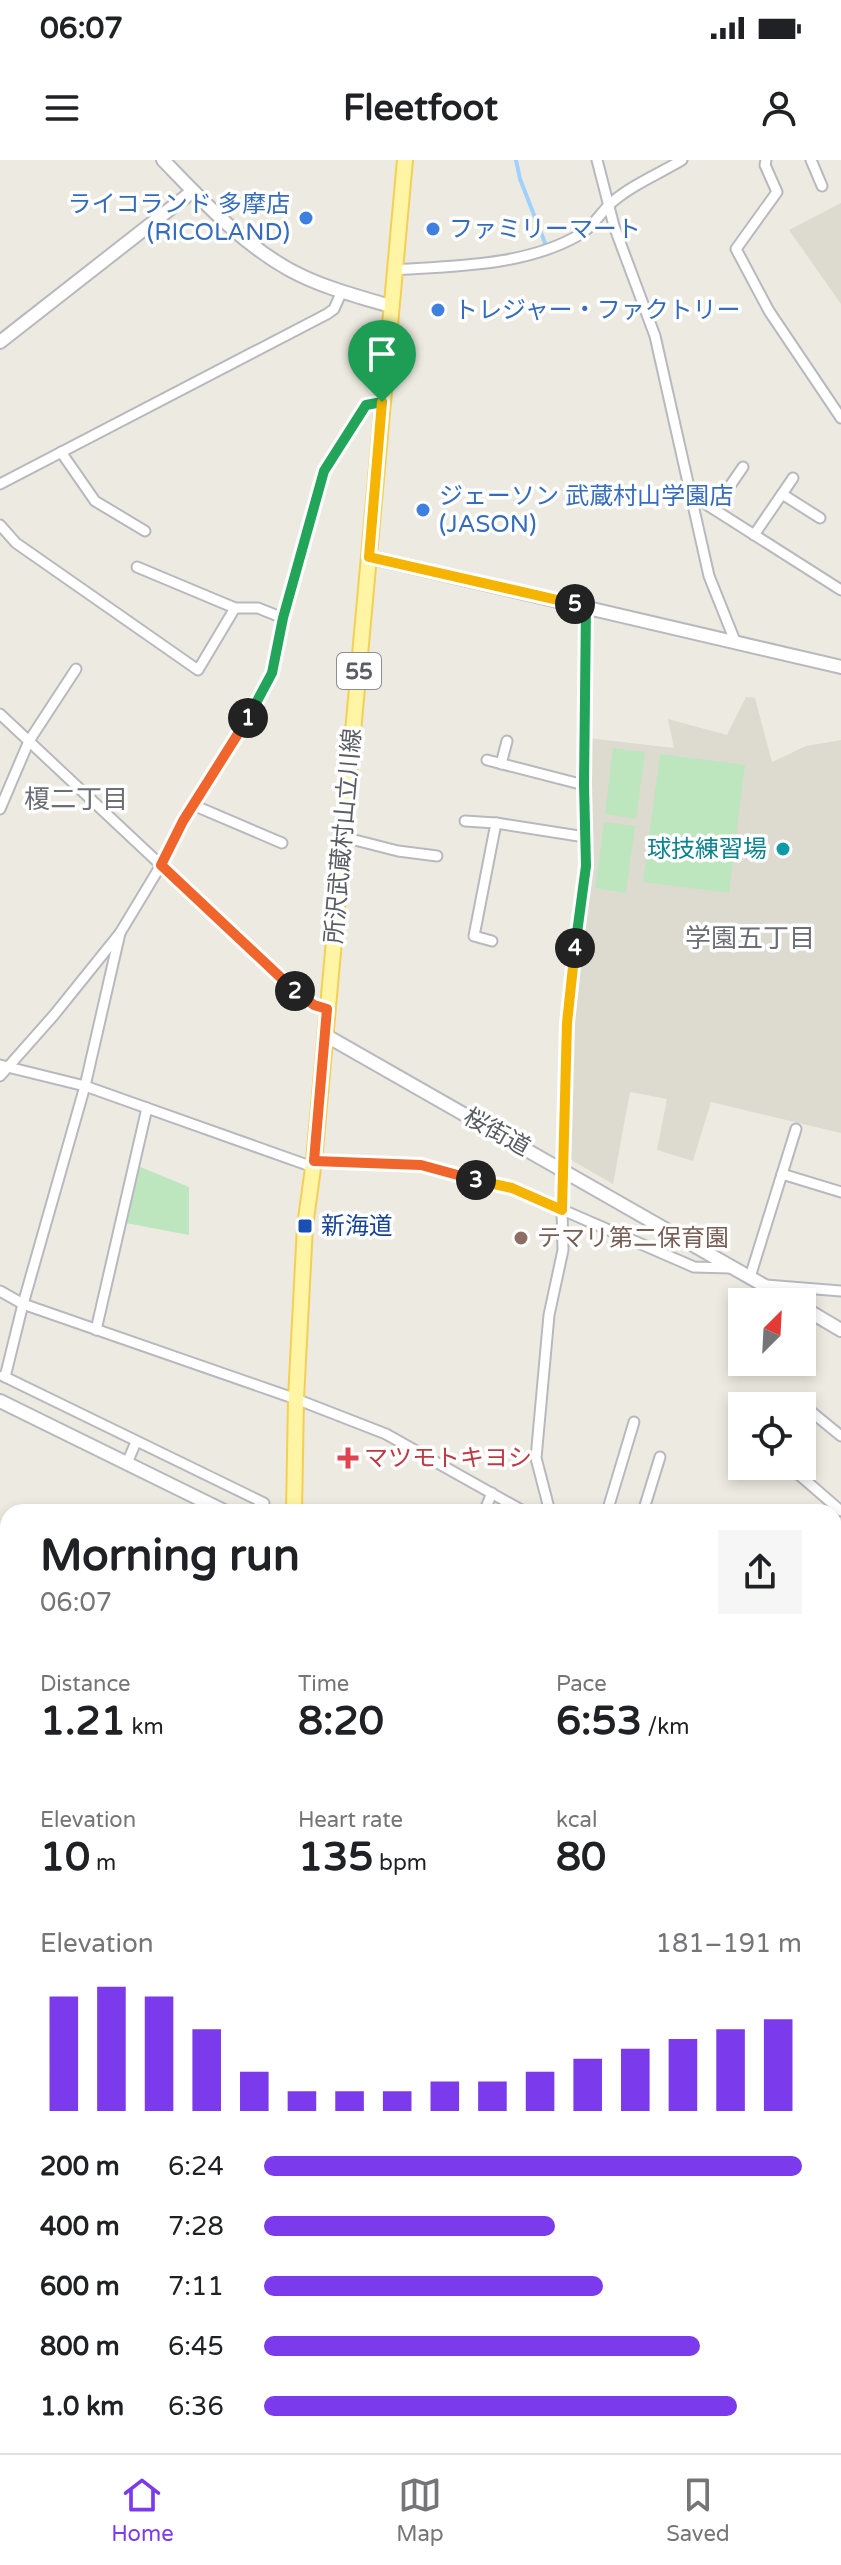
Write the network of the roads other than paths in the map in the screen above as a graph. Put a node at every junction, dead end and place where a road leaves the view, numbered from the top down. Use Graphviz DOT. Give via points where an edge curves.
graph roads {
  1 [pos="163,160"];
  2 [pos="405,160"];
  3 [pos="597,160"];
  4 [pos="682,160"];
  5 [pos="766,160"];
  6 [pos="811,160"];
  7 [pos="822,186"];
  8 [pos="193,191"];
  9 [pos="609,205"];
  10 [pos="394,270"];
  11 [pos="342,291"];
  12 [pos="390,306"];
  13 [pos="0,342"];
  14 [pos="382,402"];
  15 [pos="841,418"];
  16 [pos="61,452"];
  17 [pos="743,467"];
  18 [pos="793,478"];
  19 [pos="0,484"];
  20 [pos="690,494"];
  21 [pos="782,494"];
  22 [pos="714,509"];
  23 [pos="820,518"];
  24 [pos="0,525"];
  25 [pos="145,531"];
  26 [pos="754,535"];
  27 [pos="369,557"];
  28 [pos="137,567"];
  29 [pos="840,586"];
  30 [pos="586,607"];
  31 [pos="235,608"];
  32 [pos="283,618"];
  33 [pos="735,641"];
  34 [pos="841,667"];
  35 [pos="76,669"];
  36 [pos="0,714"];
  37 [pos="29,741"];
  38 [pos="507,741"];
  39 [pos="487,760"];
  40 [pos="501,764"];
  41 [pos="584,785"];
  42 [pos="193,805"];
  43 [pos="0,809"];
  44 [pos="465,821"];
  45 [pos="496,823"];
  46 [pos="343,837"];
  47 [pos="585,837"];
  48 [pos="282,843"];
  49 [pos="437,856"];
  50 [pos="161,865"];
  51 [pos="120,933"];
  52 [pos="492,941"];
  53 [pos="327,1009"];
  54 [pos="325,1035"];
  55 [pos="4,1066"];
  56 [pos="0,1076"];
  57 [pos="85,1086"];
  58 [pos="147,1108"];
  59 [pos="796,1129"];
  60 [pos="314,1164"];
  61 [pos="564,1169"];
  62 [pos="782,1174"];
  63 [pos="841,1192"];
  64 [pos="562,1210"];
  65 [pos="734,1268"];
  66 [pos="750,1277"];
  67 [pos="763,1285"];
  68 [pos="768,1288"];
  69 [pos="0,1291"];
  70 [pos="841,1291"];
  71 [pos="23,1304"];
  72 [pos="816,1315"];
  73 [pos="96,1330"];
  74 [pos="841,1330"];
  75 [pos="3,1376"];
  76 [pos="296,1399"];
  77 [pos="0,1401"];
  78 [pos="816,1416"];
  79 [pos="634,1422"];
  80 [pos="841,1436"];
  81 [pos="136,1442"];
  82 [pos="660,1457"];
  83 [pos="127,1463"];
  84 [pos="805,1480"];
  85 [pos="492,1493"];
  86 [pos="264,1503"];
  87 [pos="210,1504"];
  88 [pos="294,1504"];
  89 [pos="487,1504"];
  90 [pos="511,1504"];
  91 [pos="548,1504"];
  92 [pos="609,1504"];
  93 [pos="645,1504"];
  94 [pos="833,1504"];
  1 -- 8 [label="street"];
  2 -- 10 [label="main road, 所沢武蔵村山立川線 / 55"];
  3 -- 9 [label="street"];
  4 -- 9 [label="street"];
  5 -- 15 [label="street" via="777,192 736,249 769,311"];
  6 -- 7 [label="street"];
  8 -- 11 [label="street" via="273,259"];
  8 -- 13 [label="street"];
  9 -- 10 [label="street" via="579,235 522,256"];
  9 -- 20 [label="street" via="655,336"];
  10 -- 12 [label="main road, 所沢武蔵村山立川線 / 55"];
  11 -- 12 [label="street"];
  11 -- 16 [label="street" via="327,314"];
  12 -- 14 [label="main road, 所沢武蔵村山立川線 / 55"];
  14 -- 27 [label="main road, 所沢武蔵村山立川線 / 55"];
  14 -- 32 [label="street" via="366,405 324,471"];
  16 -- 19 [label="street"];
  16 -- 25 [label="street" via="95,501"];
  17 -- 22 [label="street"];
  18 -- 21 [label="street"];
  20 -- 22 [label="street"];
  20 -- 33 [label="street" via="709,576"];
  21 -- 23 [label="street"];
  21 -- 26 [label="street"];
  22 -- 26 [label="street"];
  24 -- 31 [label="street" via="16,543 198,670"];
  26 -- 29 [label="street"];
  27 -- 30 [label="street"];
  27 -- 46 [label="main road, 所沢武蔵村山立川線 / 55"];
  28 -- 31 [label="street"];
  30 -- 33 [label="street"];
  30 -- 41 [label="street"];
  31 -- 32 [label="street" via="258,608"];
  32 -- 42 [label="street" via="272,673 261,696"];
  33 -- 34 [label="street"];
  35 -- 37 [label="street"];
  36 -- 37 [label="street"];
  37 -- 43 [label="street"];
  37 -- 50 [label="street"];
  38 -- 40 [label="street"];
  39 -- 40 [label="street"];
  40 -- 41 [label="street"];
  41 -- 47 [label="street"];
  42 -- 48 [label="street"];
  42 -- 50 [label="street"];
  44 -- 45 [label="street"];
  45 -- 47 [label="street"];
  45 -- 52 [label="street" via="474,936"];
  46 -- 49 [label="street"];
  46 -- 53 [label="main road, 所沢武蔵村山立川線 / 55"];
  47 -- 61 [label="street" via="567,1023"];
  50 -- 51 [label="street"];
  50 -- 53 [label="street" via="294,990"];
  51 -- 55 [label="street"];
  51 -- 57 [label="street"];
  53 -- 54 [label="main road, 所沢武蔵村山立川線 / 55"];
  54 -- 60 [label="main road, 所沢武蔵村山立川線 / 55"];
  54 -- 61 [label="street, 桜街道"];
  55 -- 56 [label="street"];
  55 -- 57 [label="street"];
  57 -- 58 [label="street"];
  57 -- 71 [label="street"];
  58 -- 60 [label="street"];
  58 -- 73 [label="street"];
  59 -- 62 [label="street"];
  60 -- 64 [label="street" via="421,1165 512,1188"];
  60 -- 76 [label="main road, 所沢武蔵村山立川線 / 55" via="305,1226"];
  61 -- 64 [label="street"];
  61 -- 65 [label="street, 桜街道"];
  62 -- 63 [label="street"];
  62 -- 66 [label="street"];
  64 -- 65 [label="street" via="694,1267"];
  64 -- 91 [label="street" via="563,1250 549,1315 536,1458"];
  65 -- 66 [label="street, 桜街道"];
  66 -- 67 [label="street, 桜街道"];
  67 -- 68 [label="street, 桜街道"];
  67 -- 70 [label="street"];
  69 -- 71 [label="street"];
  71 -- 73 [label="street"];
  71 -- 75 [label="street"];
  72 -- 74 [label="street"];
  73 -- 76 [label="street"];
  75 -- 81 [label="street"];
  76 -- 85 [label="street" via="386,1434"];
  76 -- 88 [label="main road, 所沢武蔵村山立川線 / 55"];
  77 -- 83 [label="street"];
  78 -- 80 [label="street"];
  79 -- 92 [label="street"];
  81 -- 83 [label="street"];
  81 -- 86 [label="street"];
  82 -- 93 [label="street"];
  83 -- 87 [label="street"];
  84 -- 94 [label="street"];
  85 -- 89 [label="street"];
  85 -- 90 [label="street"];
}
